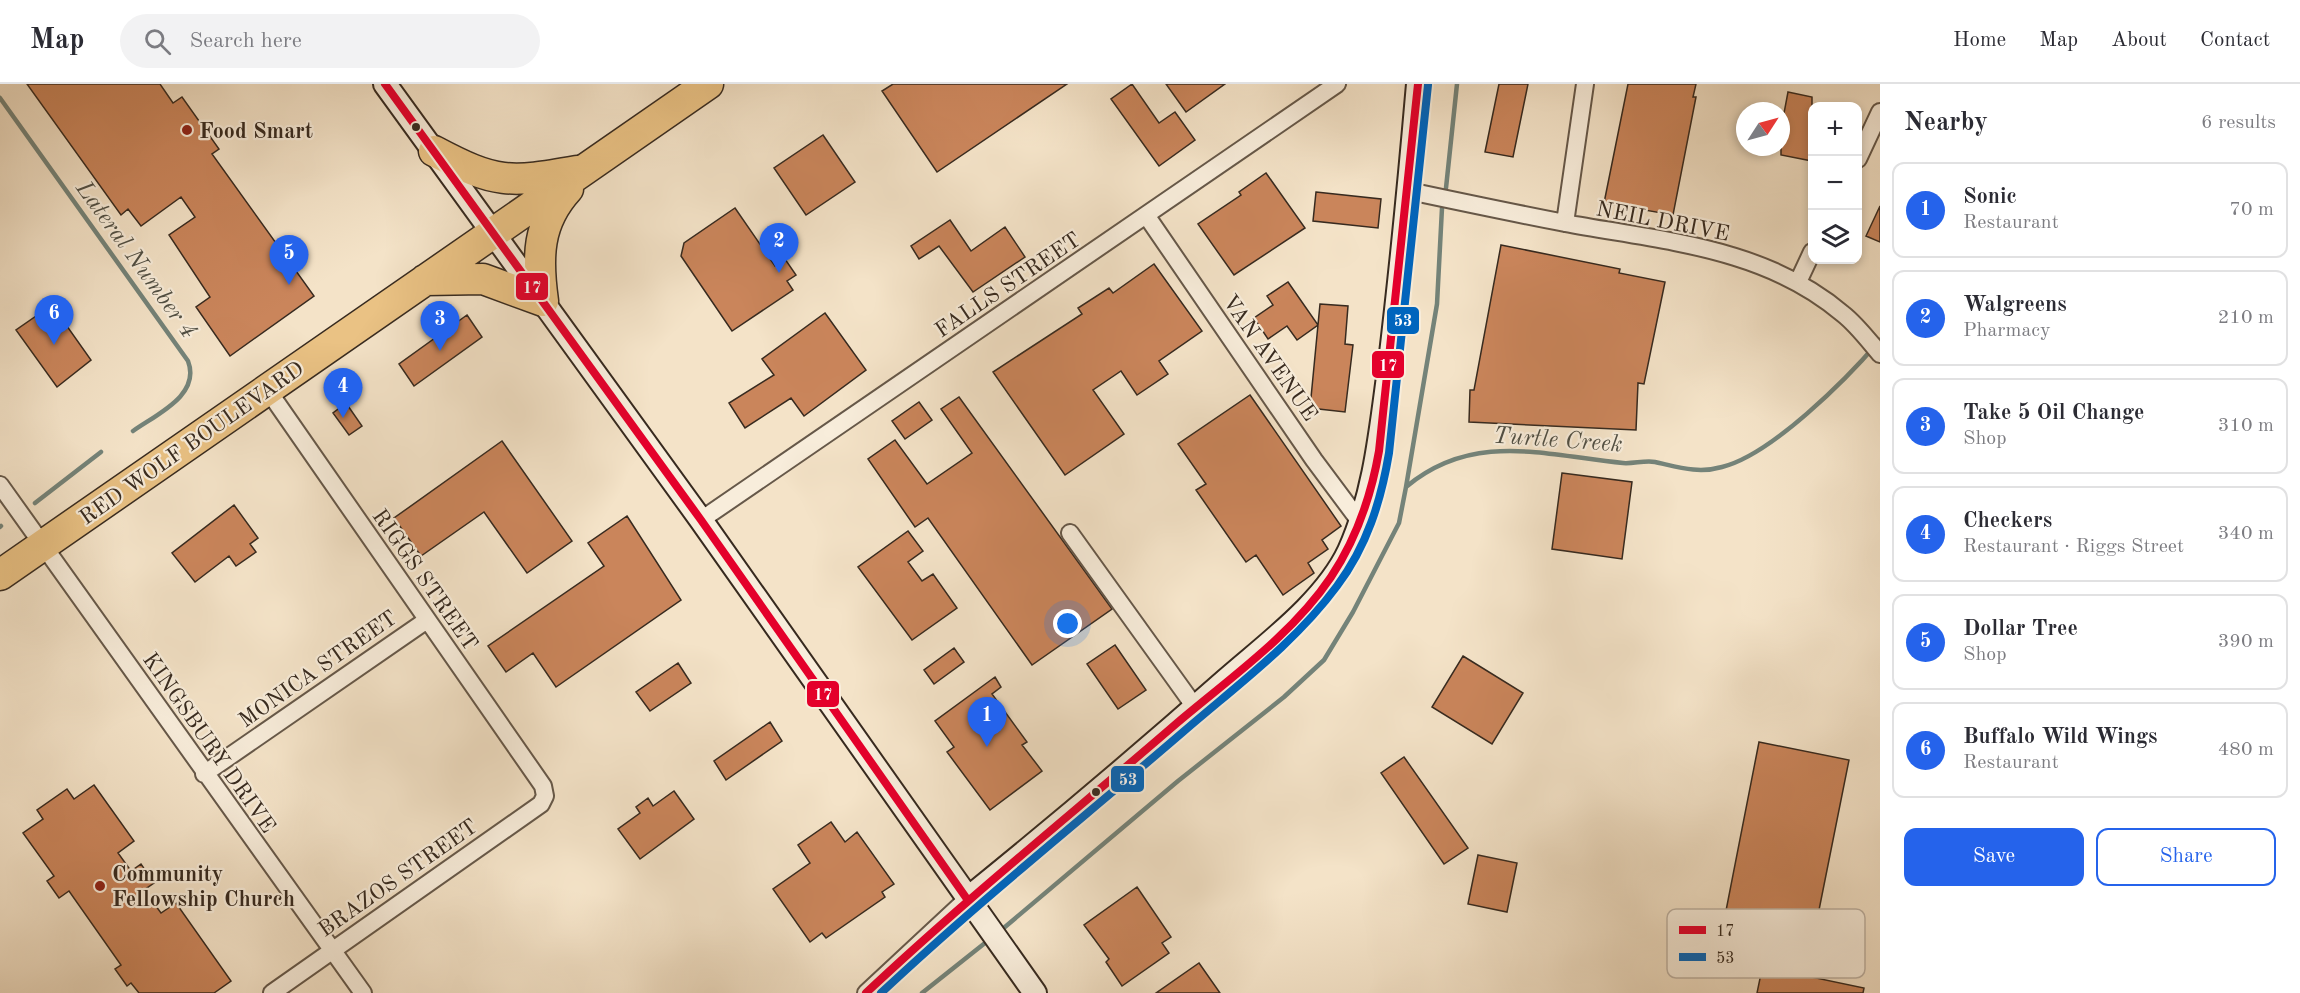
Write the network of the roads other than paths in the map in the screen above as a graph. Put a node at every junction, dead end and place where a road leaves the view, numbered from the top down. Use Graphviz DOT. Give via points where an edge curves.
graph roads {
  1 [pos="385,84"];
  2 [pos="708,84"];
  3 [pos="1337,84"];
  4 [pos="1418,84"];
  5 [pos="1585,84"];
  6 [pos="1880,112"];
  7 [pos="434,152"];
  8 [pos="1858,156"];
  9 [pos="586,169"];
  10 [pos="1409,191"];
  11 [pos="1146,215"];
  12 [pos="1565,223"];
  13 [pos="493,233"];
  14 [pos="1808,261"];
  15 [pos="425,280"];
  16 [pos="1798,282"];
  17 [pos="543,301"];
  18 [pos="1880,354"];
  19 [pos="267,389"];
  20 [pos="0,485"];
  21 [pos="701,520"];
  22 [pos="1361,523"];
  23 [pos="1070,533"];
  24 [pos="44,544"];
  25 [pos="0,575"];
  26 [pos="427,620"];
  27 [pos="1195,707"];
  28 [pos="204,774"];
  29 [pos="545,796"];
  30 [pos="967,899"];
  31 [pos="332,951"];
  32 [pos="272,993"];
  33 [pos="363,993"];
  34 [pos="866,993"];
  35 [pos="1035,993"];
  1 -- 7 [label="main road"];
  2 -- 9 [label="highway, RED WOLF BOULEVARD"];
  3 -- 11 [label="street, FALLS STREET"];
  4 -- 10 [label="main road"];
  5 -- 12 [label="street"];
  6 -- 8 [label="street"];
  7 -- 9 [label="highway" via="471,171 500,180"];
  7 -- 13 [label="main road"];
  9 -- 13 [label="highway, RED WOLF BOULEVARD"];
  9 -- 17 [label="highway" via="559,198 539,240"];
  10 -- 12 [label="street, NEIL DRIVE"];
  10 -- 22 [label="main road" via="1379,445"];
  11 -- 21 [label="street, FALLS STREET"];
  11 -- 22 [label="street, VAN AVENUE"];
  12 -- 16 [label="street, NEIL DRIVE" via="1707,247"];
  13 -- 15 [label="highway, RED WOLF BOULEVARD"];
  13 -- 17 [label="main road"];
  14 -- 16 [label="street"];
  15 -- 17 [label="highway" via="483,279"];
  15 -- 19 [label="highway, RED WOLF BOULEVARD"];
  16 -- 18 [label="street, NEIL DRIVE" via="1843,314"];
  17 -- 21 [label="main road"];
  19 -- 24 [label="highway, RED WOLF BOULEVARD"];
  19 -- 26 [label="street, RIGGS STREET"];
  20 -- 24 [label="street, KINGSBURY DRIVE"];
  21 -- 30 [label="main road"];
  22 -- 27 [label="main road" via="1336,571 1304,610"];
  23 -- 27 [label="street"];
  24 -- 25 [label="highway, RED WOLF BOULEVARD"];
  24 -- 28 [label="street, KINGSBURY DRIVE"];
  26 -- 28 [label="street, MONICA STREET"];
  26 -- 29 [label="street, RIGGS STREET" via="543,786"];
  27 -- 30 [label="main road" via="1094,796"];
  28 -- 31 [label="street, KINGSBURY DRIVE"];
  29 -- 31 [label="street, BRAZOS STREET" via="541,804"];
  30 -- 34 [label="street"];
  30 -- 35 [label="main road"];
  31 -- 32 [label="street, BRAZOS STREET"];
  31 -- 33 [label="street, KINGSBURY DRIVE"];
}
